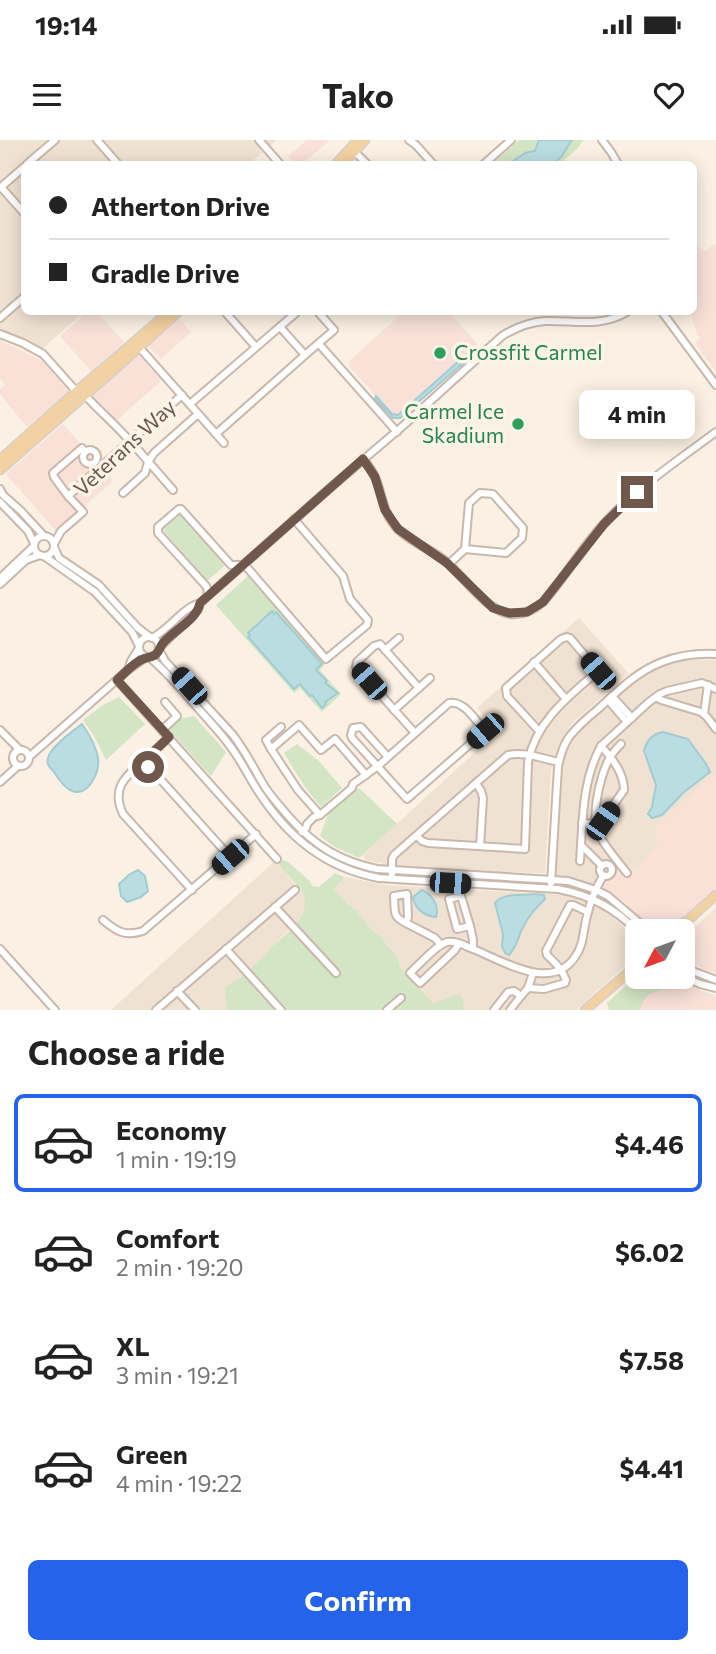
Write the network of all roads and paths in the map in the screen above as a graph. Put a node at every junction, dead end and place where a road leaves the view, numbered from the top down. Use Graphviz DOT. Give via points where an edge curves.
graph roads {
  1 [pos="55,140"];
  2 [pos="97,140"];
  3 [pos="259,140"];
  4 [pos="358,140"];
  5 [pos="365,140"];
  6 [pos="511,140"];
  7 [pos="602,140"];
  8 [pos="413,142"];
  9 [pos="355,152"];
  10 [pos="32,161"];
  11 [pos="115,161"];
  12 [pos="277,161"];
  13 [pos="339,161"];
  14 [pos="346,161"];
  15 [pos="364,161"];
  16 [pos="430,161"];
  17 [pos="487,161"];
  18 [pos="616,161"];
  19 [pos="21,170"];
  20 [pos="1,188"];
  21 [pos="21,210"];
  22 [pos="21,300"];
  23 [pos="165,315"];
  24 [pos="175,315"];
  25 [pos="228,315"];
  26 [pos="292,315"];
  27 [pos="321,315"];
  28 [pos="620,315"];
  29 [pos="664,315"];
  30 [pos="0,318"];
  31 [pos="280,327"];
  32 [pos="0,334"];
  33 [pos="318,344"];
  34 [pos="139,347"];
  35 [pos="256,347"];
  36 [pos="305,355"];
  37 [pos="716,385"];
  38 [pos="76,391"];
  39 [pos="85,395"];
  40 [pos="182,395"];
  41 [pos="190,404"];
  42 [pos="198,414"];
  43 [pos="397,432"];
  44 [pos="716,432"];
  45 [pos="216,434"];
  46 [pos="224,443"];
  47 [pos="363,459"];
  48 [pos="0,460"];
  49 [pos="148,462"];
  50 [pos="97,465"];
  51 [pos="0,470"];
  52 [pos="0,489"];
  53 [pos="173,490"];
  54 [pos="122,493"];
  55 [pos="68,496"];
  56 [pos="0,502"];
  57 [pos="294,519"];
  58 [pos="61,531"];
  59 [pos="45,536"];
  60 [pos="34,544"];
  61 [pos="54,545"];
  62 [pos="465,550"];
  63 [pos="42,556"];
  64 [pos="449,564"];
  65 [pos="243,565"];
  66 [pos="0,578"];
  67 [pos="0,584"];
  68 [pos="207,596"];
  69 [pos="200,603"];
  70 [pos="151,637"];
  71 [pos="399,638"];
  72 [pos="139,647"];
  73 [pos="383,647"];
  74 [pos="159,649"];
  75 [pos="716,654"];
  76 [pos="147,657"];
  77 [pos="534,662"];
  78 [pos="128,670"];
  79 [pos="430,677"];
  80 [pos="117,680"];
  81 [pos="708,685"];
  82 [pos="419,688"];
  83 [pos="716,689"];
  84 [pos="656,697"];
  85 [pos="610,698"];
  86 [pos="566,699"];
  87 [pos="165,702"];
  88 [pos="394,710"];
  89 [pos="704,715"];
  90 [pos="629,720"];
  91 [pos="281,727"];
  92 [pos="716,729"];
  93 [pos="162,730"];
  94 [pos="1,731"];
  95 [pos="539,731"];
  96 [pos="415,733"];
  97 [pos="169,737"];
  98 [pos="621,744"];
  99 [pos="601,746"];
  100 [pos="271,749"];
  101 [pos="21,754"];
  102 [pos="529,756"];
  103 [pos="610,756"];
  104 [pos="388,757"];
  105 [pos="144,761"];
  106 [pos="559,762"];
  107 [pos="18,766"];
  108 [pos="378,766"];
  109 [pos="364,776"];
  110 [pos="0,780"];
  111 [pos="476,783"];
  112 [pos="319,816"];
  113 [pos="582,824"];
  114 [pos="597,824"];
  115 [pos="304,829"];
  116 [pos="256,834"];
  117 [pos="417,836"];
  118 [pos="296,837"];
  119 [pos="581,845"];
  120 [pos="480,846"];
  121 [pos="230,857"];
  122 [pos="277,859"];
  123 [pos="580,861"];
  124 [pos="618,861"];
  125 [pos="601,866"];
  126 [pos="611,867"];
  127 [pos="391,870"];
  128 [pos="627,873"];
  129 [pos="603,876"];
  130 [pos="552,879"];
  131 [pos="392,880"];
  132 [pos="550,888"];
  133 [pos="192,890"];
  134 [pos="295,890"];
  135 [pos="596,890"];
  136 [pos="716,895"];
  137 [pos="593,898"];
  138 [pos="275,907"];
  139 [pos="587,912"];
  140 [pos="635,919"];
  141 [pos="689,919"];
  142 [pos="103,920"];
  143 [pos="625,921"];
  144 [pos="406,923"];
  145 [pos="470,926"];
  146 [pos="459,943"];
  147 [pos="441,945"];
  148 [pos="473,948"];
  149 [pos="0,949"];
  150 [pos="226,949"];
  151 [pos="561,970"];
  152 [pos="695,972"];
  153 [pos="335,973"];
  154 [pos="533,973"];
  155 [pos="625,976"];
  156 [pos="716,980"];
  157 [pos="695,982"];
  158 [pos="528,988"];
  159 [pos="716,988"];
  160 [pos="177,991"];
  161 [pos="520,996"];
  162 [pos="401,998"];
  163 [pos="55,1010"];
  164 [pos="156,1010"];
  165 [pos="195,1010"];
  166 [pos="281,1010"];
  167 [pos="387,1010"];
  168 [pos="494,1010"];
  169 [pos="510,1010"];
  170 [pos="585,1010"];
  1 -- 10 [label="street"];
  2 -- 11 [label="street"];
  3 -- 12 [label="street"];
  4 -- 13 [label="main road"];
  5 -- 9 [label="main road"];
  6 -- 17 [label="street"];
  7 -- 18 [label="street"];
  8 -- 16 [label="street"];
  9 -- 14 [label="main road"];
  9 -- 15 [label="street"];
  19 -- 20 [label="street"];
  20 -- 21 [label="street"];
  22 -- 30 [label="street"];
  23 -- 38 [label="main road"];
  24 -- 34 [label="main road"];
  25 -- 35 [label="street"];
  26 -- 31 [label="street, Veterans Way"];
  27 -- 33 [label="street" via="334,330"];
  28 -- 43 [label="street" via="597,322 541,321 515,329 497,340"];
  29 -- 37 [label="street"];
  31 -- 35 [label="street, Veterans Way"];
  31 -- 36 [label="street"];
  32 -- 38 [label="street" via="43,354"];
  33 -- 36 [label="street"];
  33 -- 43 [label="street"];
  34 -- 39 [label="main road"];
  34 -- 40 [label="street"];
  35 -- 41 [label="street, Veterans Way"];
  36 -- 45 [label="street"];
  38 -- 48 [label="main road"];
  39 -- 49 [label="street"];
  39 -- 51 [label="main road"];
  40 -- 41 [label="street"];
  40 -- 50 [label="street, Veterans Way"];
  41 -- 42 [label="street"];
  42 -- 45 [label="street"];
  42 -- 49 [label="street"];
  43 -- 47 [label="street"];
  44 -- 64 [label="street" via="622,504 532,610 509,613 493,608"];
  45 -- 46 [label="street"];
  47 -- 57 [label="street"];
  47 -- 64 [label="street" via="375,477 392,523"];
  49 -- 53 [label="street"];
  49 -- 54 [label="street" via="145,472"];
  50 -- 55 [label="street, Veterans Way"];
  50 -- 55 [label="street" via="85,461 82,448 53,474"];
  52 -- 59 [label="street"];
  55 -- 58 [label="street, Veterans Way" via="83,512"];
  56 -- 60 [label="street" via="28,531"];
  57 -- 65 [label="street"];
  57 -- 65 [label="street" via="341,573 367,625 327,659"];
  58 -- 59 [label="street"];
  58 -- 61 [label="street"];
  59 -- 60 [label="street"];
  59 -- 61 [label="street"];
  60 -- 63 [label="street"];
  60 -- 66 [label="street"];
  61 -- 63 [label="street" via="50,554"];
  61 -- 70 [label="street" via="63,562 99,585"];
  62 -- 62 [label="street" via="469,503 480,493 493,494 523,528 522,538 506,553"];
  62 -- 64 [label="street"];
  63 -- 67 [label="street" via="26,560"];
  63 -- 72 [label="street" via="95,592 132,632"];
  65 -- 68 [label="street"];
  65 -- 68 [label="street" via="231,565 181,509 158,527 206,586"];
  68 -- 69 [label="street"];
  69 -- 70 [label="street"];
  69 -- 74 [label="street"];
  70 -- 72 [label="street"];
  70 -- 74 [label="street"];
  71 -- 73 [label="street"];
  72 -- 76 [label="street"];
  72 -- 78 [label="street"];
  73 -- 82 [label="street"];
  73 -- 88 [label="street" via="374,646 356,667"];
  74 -- 76 [label="street"];
  74 -- 115 [label="street" via="233,735 270,793"];
  75 -- 85 [label="street" via="685,655 660,663"];
  76 -- 78 [label="street"];
  76 -- 118 [label="street" via="227,741 260,795"];
  77 -- 86 [label="street"];
  77 -- 86 [label="street" via="561,639 570,638 598,671"];
  77 -- 95 [label="street" via="506,688"];
  78 -- 80 [label="street"];
  79 -- 82 [label="street"];
  80 -- 93 [label="street"];
  80 -- 101 [label="street" via="41,747"];
  81 -- 83 [label="street"];
  81 -- 84 [label="street"];
  81 -- 89 [label="street"];
  82 -- 88 [label="street"];
  84 -- 89 [label="street"];
  84 -- 90 [label="street"];
  85 -- 90 [label="street"];
  85 -- 106 [label="street" via="573,733"];
  86 -- 95 [label="street"];
  87 -- 93 [label="street" via="177,716"];
  88 -- 96 [label="street"];
  89 -- 92 [label="street"];
  90 -- 99 [label="street"];
  91 -- 100 [label="street" via="266,740"];
  93 -- 97 [label="street"];
  94 -- 101 [label="street"];
  95 -- 102 [label="street"];
  96 -- 104 [label="street"];
  96 -- 108 [label="street" via="453,702 461,704 485,731 407,799"];
  97 -- 105 [label="street"];
  97 -- 116 [label="street"];
  98 -- 103 [label="street"];
  99 -- 103 [label="street"];
  99 -- 113 [label="street" via="584,796"];
  100 -- 109 [label="street" via="299,725 321,750 334,739"];
  100 -- 112 [label="street"];
  101 -- 107 [label="street" via="14,762"];
  101 -- 107 [label="street" via="28,762"];
  101 -- 110 [label="street"];
  102 -- 106 [label="street"];
  102 -- 111 [label="street" via="508,755"];
  102 -- 120 [label="street" via="525,849"];
  103 -- 114 [label="street" via="597,797"];
  103 -- 114 [label="street" via="624,790"];
  104 -- 108 [label="street"];
  104 -- 108 [label="street" via="361,726 353,728 352,737"];
  105 -- 121 [label="street"];
  105 -- 133 [label="street" via="124,779 120,806"];
  106 -- 130 [label="street"];
  107 -- 110 [label="street"];
  108 -- 109 [label="street"];
  109 -- 112 [label="street"];
  111 -- 117 [label="street"];
  111 -- 120 [label="street" via="483,798"];
  112 -- 115 [label="street"];
  113 -- 114 [label="street"];
  113 -- 119 [label="street"];
  114 -- 124 [label="street" via="598,833"];
  115 -- 118 [label="street"];
  115 -- 127 [label="street" via="339,857"];
  116 -- 121 [label="street"];
  116 -- 122 [label="street"];
  117 -- 120 [label="street" via="428,843"];
  117 -- 127 [label="street" via="394,855"];
  118 -- 131 [label="street" via="342,868"];
  119 -- 123 [label="street"];
  119 -- 125 [label="street"];
  121 -- 133 [label="street"];
  124 -- 126 [label="street"];
  124 -- 128 [label="street"];
  125 -- 126 [label="street"];
  125 -- 129 [label="street"];
  126 -- 129 [label="street" via="611,874"];
  127 -- 130 [label="street"];
  127 -- 131 [label="street"];
  129 -- 135 [label="street"];
  130 -- 132 [label="street"];
  130 -- 135 [label="street"];
  131 -- 132 [label="street"];
  132 -- 137 [label="street"];
  133 -- 142 [label="street" via="139,933 122,933"];
  134 -- 138 [label="street"];
  135 -- 137 [label="street"];
  135 -- 140 [label="street"];
  136 -- 141 [label="main road"];
  137 -- 139 [label="street"];
  137 -- 143 [label="street"];
  138 -- 150 [label="street"];
  138 -- 153 [label="street"];
  139 -- 151 [label="street" via="579,951"];
  139 -- 151 [label="street" via="570,905 546,951"];
  144 -- 147 [label="street" via="435,937"];
  145 -- 145 [label="street" via="461,896 449,899 457,929"];
  145 -- 148 [label="street"];
  146 -- 147 [label="street"];
  146 -- 147 [label="street" via="420,983 410,973"];
  146 -- 148 [label="street"];
  148 -- 154 [label="street"];
  149 -- 163 [label="street"];
  150 -- 160 [label="street"];
  150 -- 166 [label="street"];
  151 -- 154 [label="street"];
  151 -- 158 [label="street" via="565,983"];
  152 -- 156 [label="street"];
  154 -- 158 [label="street"];
  155 -- 170 [label="main road"];
  157 -- 159 [label="street"];
  158 -- 161 [label="street"];
  160 -- 164 [label="street"];
  160 -- 165 [label="street"];
  161 -- 168 [label="street" via="510,991"];
  161 -- 169 [label="street"];
  162 -- 167 [label="street"];
}
